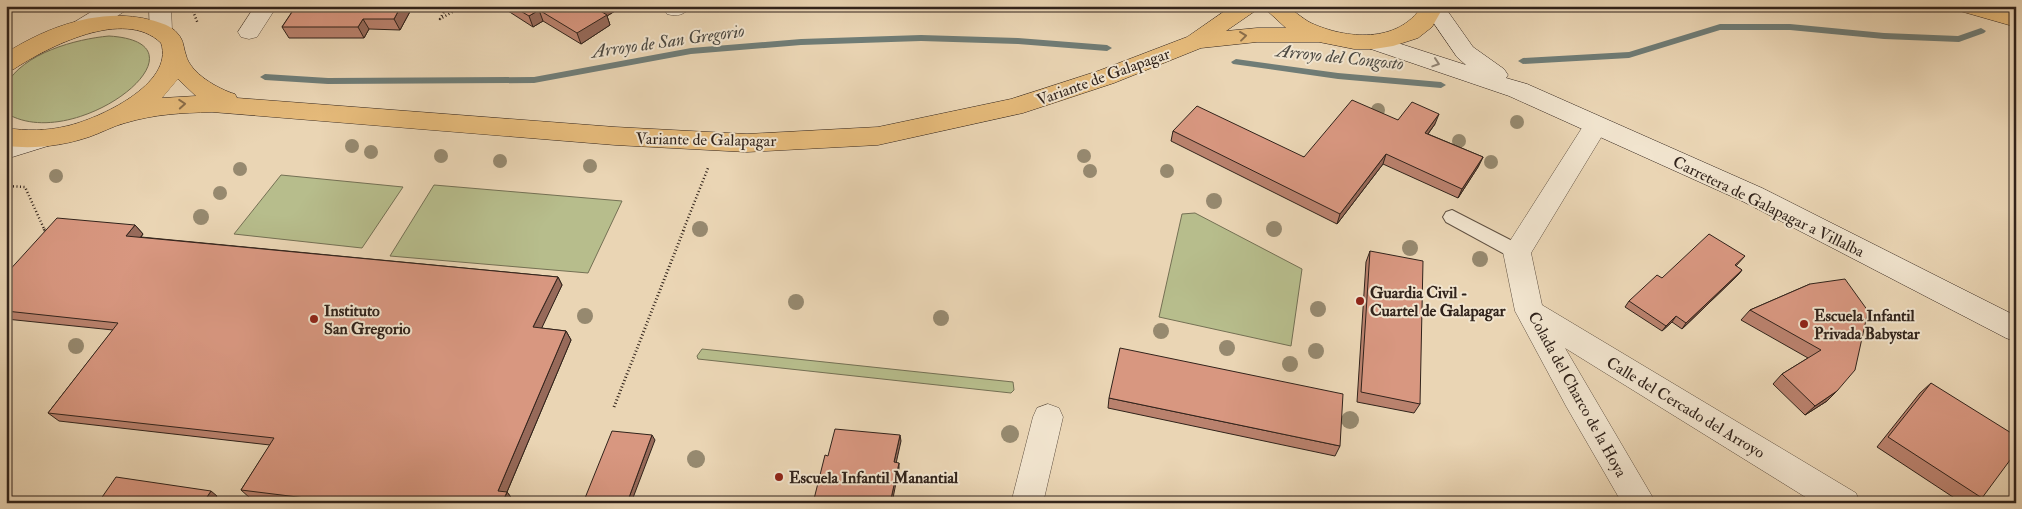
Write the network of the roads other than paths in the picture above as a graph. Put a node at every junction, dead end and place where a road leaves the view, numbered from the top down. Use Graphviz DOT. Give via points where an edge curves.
graph roads {
  1 [pos="117,6"];
  2 [pos="160,6"];
  3 [pos="266,6"];
  4 [pos="1247,6"];
  5 [pos="1273,6"];
  6 [pos="1433,6"];
  7 [pos="1968,6"];
  8 [pos="2016,20"];
  9 [pos="81,28"];
  10 [pos="160,31"];
  11 [pos="249,32"];
  12 [pos="58,35"];
  13 [pos="1322,36"];
  14 [pos="1195,42"];
  15 [pos="1373,42"];
  16 [pos="6,46"];
  17 [pos="174,57"];
  18 [pos="6,64"];
  19 [pos="1518,90"];
  20 [pos="265,108"];
  21 [pos="117,116"];
  22 [pos="1596,126"];
  23 [pos="6,137"];
  24 [pos="42,139"];
  25 [pos="6,150"];
  26 [pos="1452,217"];
  27 [pos="1517,252"];
  28 [pos="1529,311"];
  29 [pos="2016,330"];
  30 [pos="1048,417"];
  31 [pos="1027,503"];
  32 [pos="1640,503"];
  33 [pos="1844,503"];
  1 -- 9 [label="street"];
  2 -- 10 [label="street"];
  3 -- 11 [label="street"];
  4 -- 14 [label="main road"];
  5 -- 13 [label="main road" via="1301,28"];
  6 -- 15 [label="main road" via="1429,17 1413,30"];
  6 -- 19 [label="street, Carretera de Galapagar a Villalba" via="1465,52"];
  7 -- 8 [label="main road"];
  9 -- 10 [label="main road" via="127,23 146,25"];
  9 -- 12 [label="main road"];
  10 -- 17 [label="main road" via="174,46"];
  12 -- 16 [label="main road"];
  12 -- 18 [label="main road"];
  14 -- 13 [label="main road, one-way" via="1257,35"];
  13 -- 15 [label="main road"];
  14 -- 20 [label="main road, Variante de Galapagar" via="1106,77 1014,107 878,136 747,143 615,136"];
  15 -- 19 [label="street, Carretera de Galapagar a Villalba, one-way"];
  17 -- 20 [label="main road" via="189,80 200,89 218,98"];
  17 -- 21 [label="main road" via="171,68 151,93"];
  19 -- 22 [label="street, Carretera de Galapagar a Villalba"];
  21 -- 20 [label="main road, one-way" via="185,103"];
  21 -- 24 [label="main road" via="67,134"];
  22 -- 27 [label="street"];
  22 -- 29 [label="street, Carretera de Galapagar a Villalba" via="1753,195"];
  23 -- 24 [label="main road"];
  24 -- 25 [label="street"];
  26 -- 27 [label="lane"];
  27 -- 28 [label="street, Colada del Charco de la Hoya"];
  28 -- 32 [label="street, Colada del Charco de la Hoya"];
  28 -- 33 [label="street, Calle del Cercado del Arroyo"];
  30 -- 31 [label="street"];
}
